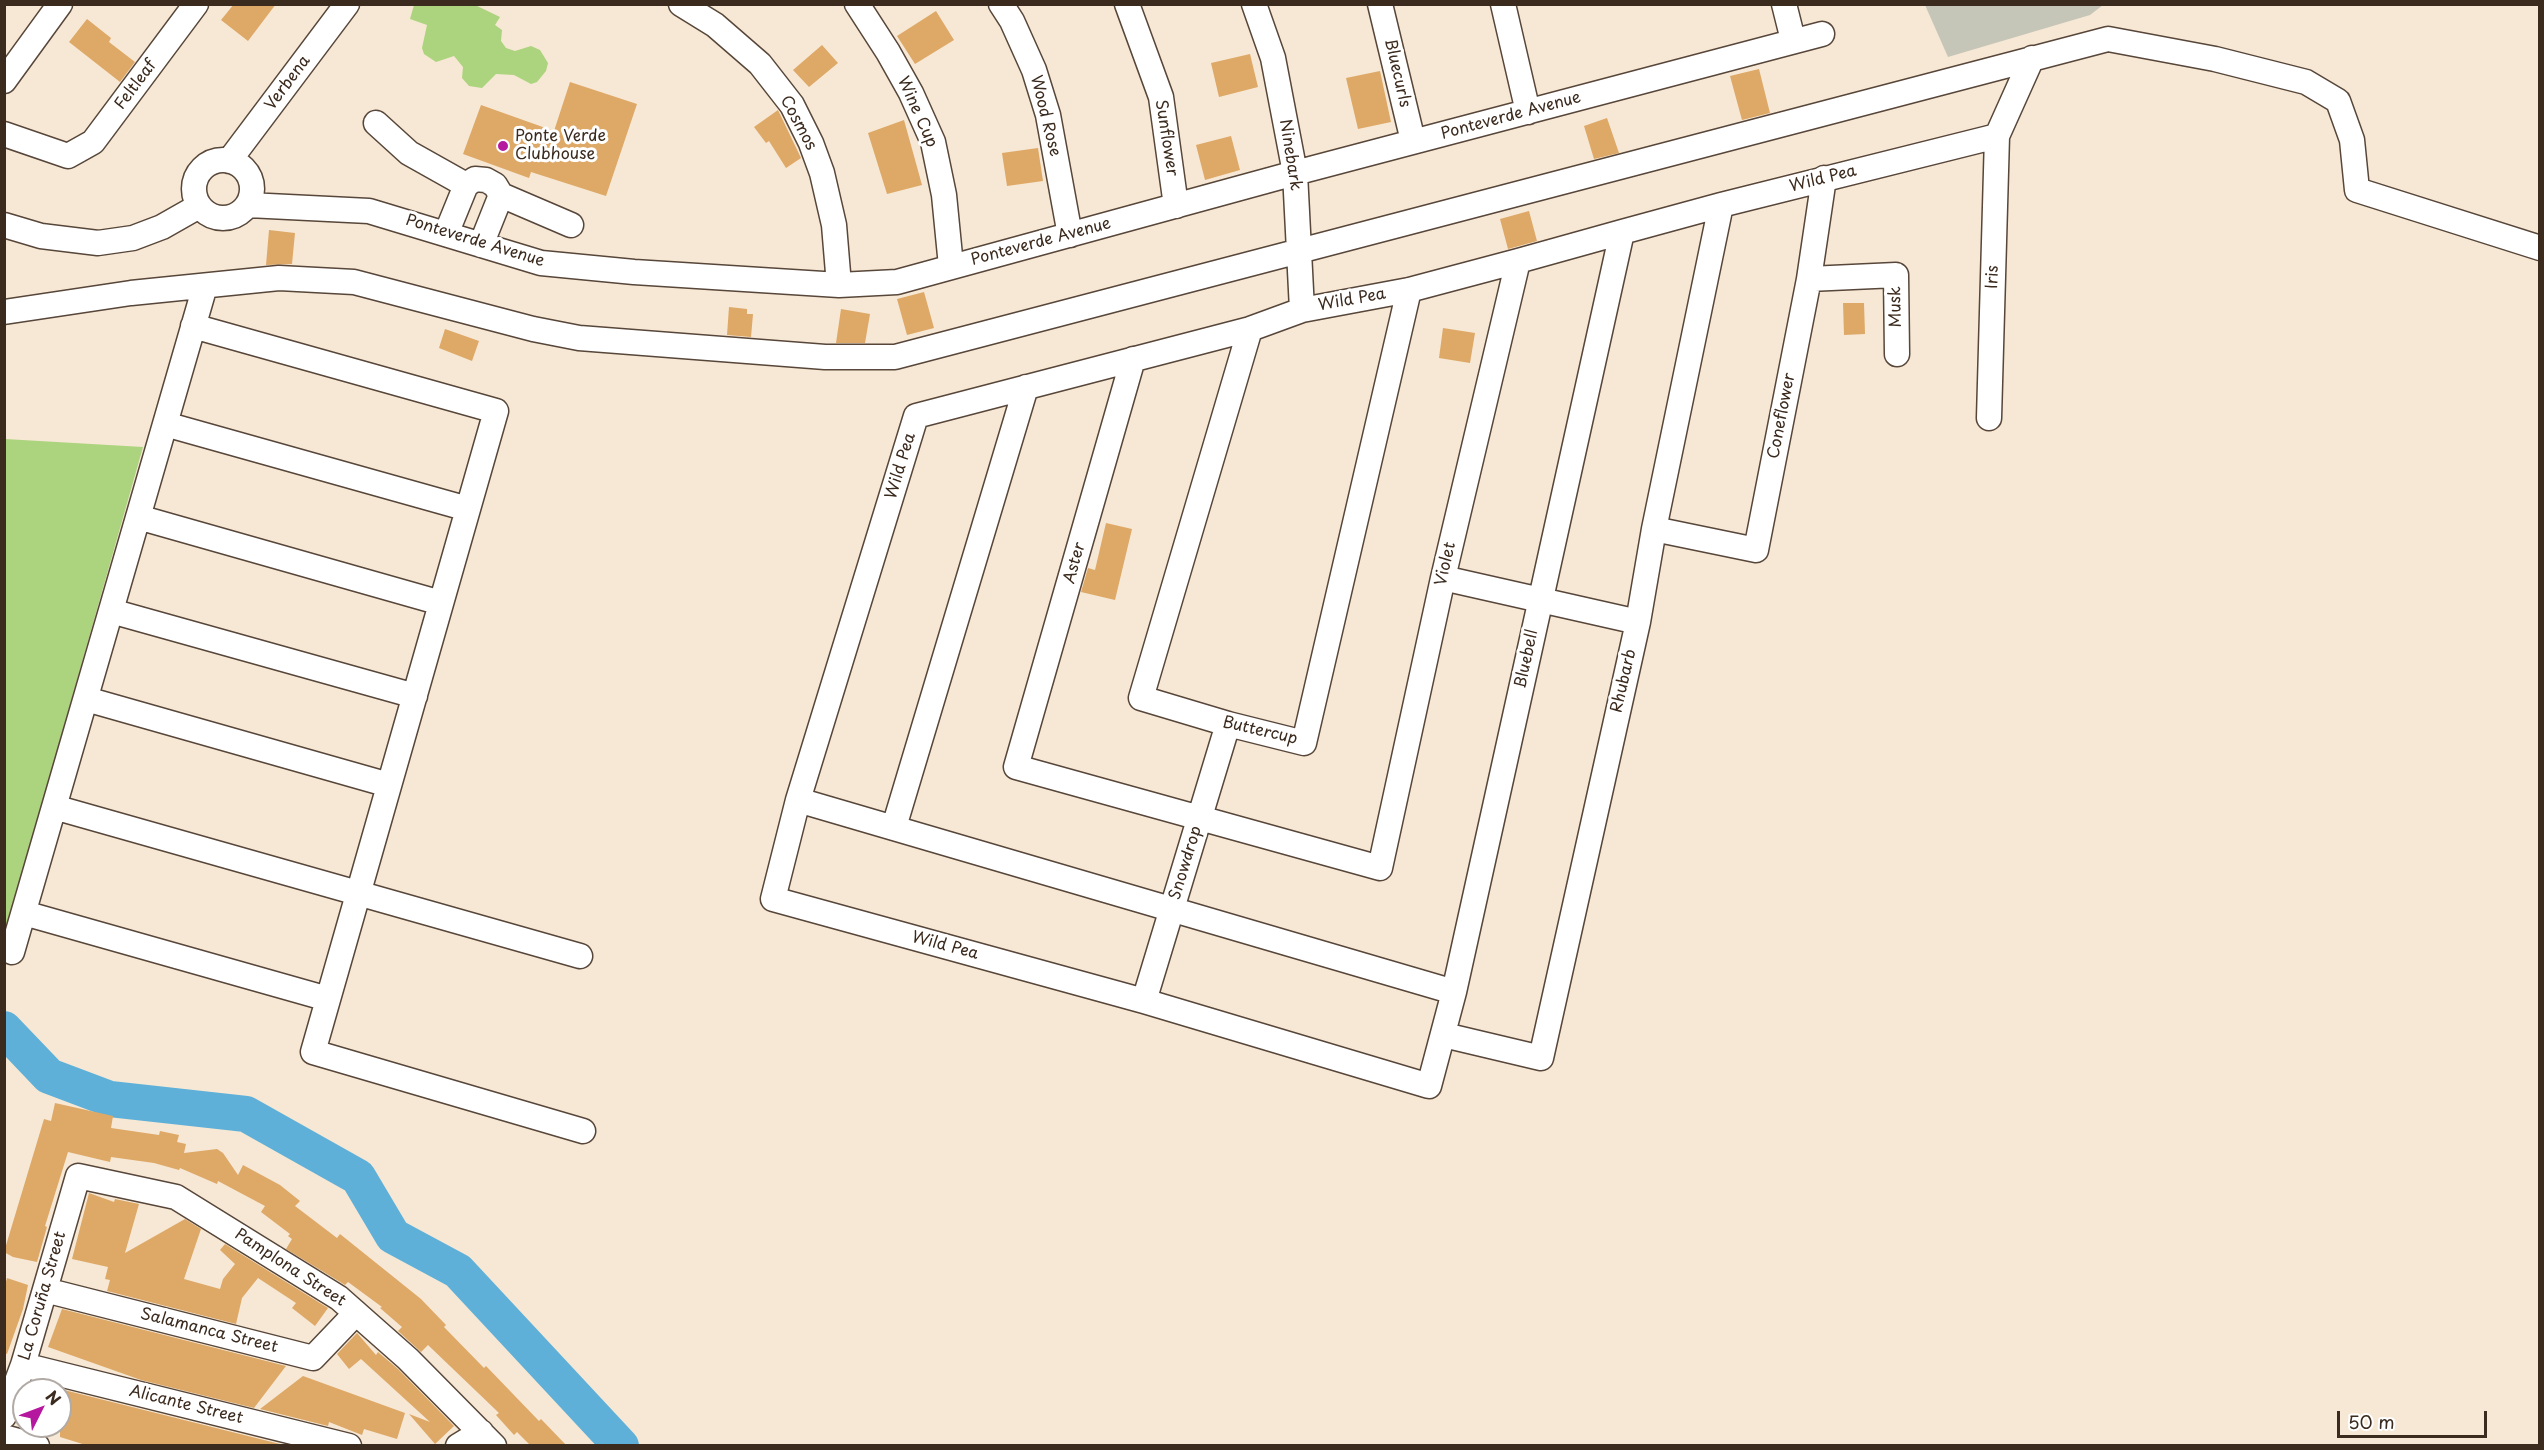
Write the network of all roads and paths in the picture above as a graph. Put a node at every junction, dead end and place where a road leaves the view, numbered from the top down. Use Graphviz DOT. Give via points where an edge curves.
graph roads {
  1 [pos="60,4"];
  2 [pos="196,4"];
  3 [pos="347,4"];
  4 [pos="681,4"];
  5 [pos="857,4"];
  6 [pos="1001,4"];
  7 [pos="1127,4"];
  8 [pos="1254,4"];
  9 [pos="1380,4"];
  10 [pos="1503,4"];
  11 [pos="1784,4"];
  12 [pos="1822,34"];
  13 [pos="1793,40"];
  14 [pos="2032,58"];
  15 [pos="4,81"];
  16 [pos="1528,112"];
  17 [pos="376,123"];
  18 [pos="4,134"];
  19 [pos="1997,136"];
  20 [pos="1413,141"];
  21 [pos="229,161"];
  22 [pos="1295,173"];
  23 [pos="1824,178"];
  24 [pos="466,185"];
  25 [pos="501,195"];
  26 [pos="248,205"];
  27 [pos="1720,205"];
  28 [pos="199,206"];
  29 [pos="1176,206"];
  30 [pos="4,225"];
  31 [pos="571,225"];
  32 [pos="1622,232"];
  33 [pos="446,234"];
  34 [pos="1070,235"];
  35 [pos="481,245"];
  36 [pos="2540,248"];
  37 [pos="1300,250"];
  38 [pos="1518,261"];
  39 [pos="951,266"];
  40 [pos="1809,279"];
  41 [pos="839,285"];
  42 [pos="205,286"];
  43 [pos="1409,290"];
  44 [pos="1302,310"];
  45 [pos="4,312"];
  46 [pos="194,326"];
  47 [pos="1250,329"];
  48 [pos="1897,354"];
  49 [pos="1133,359"];
  50 [pos="1026,387"];
  51 [pos="1989,418"];
  52 [pos="165,424"];
  53 [pos="468,509"];
  54 [pos="138,517"];
  55 [pos="1654,529"];
  56 [pos="1443,578"];
  57 [pos="1540,600"];
  58 [pos="441,603"];
  59 [pos="111,611"];
  60 [pos="1638,622"];
  61 [pos="415,696"];
  62 [pos="86,699"];
  63 [pos="1228,724"];
  64 [pos="389,785"];
  65 [pos="798,800"];
  66 [pos="54,807"];
  67 [pos="1200,819"];
  68 [pos="894,827"];
  69 [pos="358,893"];
  70 [pos="1172,909"];
  71 [pos="24,913"];
  72 [pos="12,952"];
  73 [pos="580,956"];
  74 [pos="1454,992"];
  75 [pos="328,999"];
  76 [pos="1144,1002"];
  77 [pos="1444,1035"];
  78 [pos="1429,1086"];
  79 [pos="583,1131"];
  80 [pos="78,1176"];
  81 [pos="45,1290"];
  82 [pos="356,1313"];
  83 [pos="23,1365"];
  84 [pos="4,1416"];
  85 [pos="4,1437"];
  86 [pos="487,1439"];
  87 [pos="37,1446"];
  88 [pos="349,1446"];
  89 [pos="458,1446"];
  1 -- 15 [label="street"];
  2 -- 18 [label="street, Feltleaf" via="93,142 68,156"];
  3 -- 21 [label="street, Verbena"];
  4 -- 41 [label="street, Cosmos" via="715,25 760,64 792,105 822,173 834,225"];
  5 -- 39 [label="street, Wine Cup" via="911,93 933,142 944,195"];
  6 -- 34 [label="street, Wood Rose" via="1034,70 1048,115"];
  7 -- 29 [label="street, Sunflower" via="1161,97"];
  8 -- 22 [label="street, Ninebark" via="1273,58"];
  9 -- 20 [label="street, Bluecurls"];
  10 -- 16 [label="street"];
  11 -- 13 [label="street"];
  12 -- 13 [label="street, Ponteverde Avenue"];
  13 -- 16 [label="street, Ponteverde Avenue"];
  14 -- 19 [label="street"];
  14 -- 36 [label="street" via="2108,39 2215,59 2306,82 2338,101 2352,140 2357,190"];
  14 -- 37 [label="street"];
  16 -- 20 [label="street, Ponteverde Avenue"];
  17 -- 24 [label="street" via="408,153"];
  19 -- 23 [label="street, Wild Pea"];
  19 -- 51 [label="street, Iris"];
  20 -- 22 [label="street, Ponteverde Avenue"];
  21 -- 26 [label="street" via="245,170 252,187"];
  21 -- 28 [label="street" via="218,160 199,173 194,184"];
  22 -- 29 [label="street, Ponteverde Avenue"];
  22 -- 37 [label="street, Ninebark"];
  23 -- 27 [label="street, Wild Pea"];
  23 -- 40 [label="street, Coneflower"];
  24 -- 25 [label="street" via="475,179 486,180"];
  24 -- 33 [label="street"];
  25 -- 31 [label="street"];
  25 -- 35 [label="street"];
  26 -- 28 [label="street" via="237,215 224,218 210,215"];
  26 -- 33 [label="street, Ponteverde Avenue" via="369,211"];
  27 -- 32 [label="street, Wild Pea"];
  27 -- 55 [label="street, Rhubarb"];
  28 -- 30 [label="street" via="133,238 98,243 41,236"];
  29 -- 34 [label="street, Ponteverde Avenue"];
  32 -- 38 [label="street, Wild Pea"];
  32 -- 57 [label="street, Bluebell"];
  33 -- 35 [label="street, Ponteverde Avenue"];
  34 -- 39 [label="street, Ponteverde Avenue"];
  35 -- 41 [label="street, Ponteverde Avenue" via="541,263"];
  37 -- 42 [label="street" via="895,357 825,357 579,338 354,282 279,278"];
  37 -- 44 [label="street, Ninebark"];
  38 -- 43 [label="street, Wild Pea"];
  38 -- 56 [label="street, Violet"];
  39 -- 41 [label="street, Ponteverde Avenue" via="897,282"];
  40 -- 48 [label="street, Musk" via="1896,275"];
  40 -- 55 [label="street, Coneflower" via="1756,550"];
  42 -- 45 [label="street"];
  42 -- 46 [label="street"];
  43 -- 44 [label="street, Wild Pea"];
  43 -- 63 [label="street, Buttercup" via="1304,743"];
  44 -- 47 [label="street, Wild Pea"];
  46 -- 52 [label="street"];
  46 -- 53 [label="street" via="496,411"];
  47 -- 49 [label="street, Wild Pea"];
  47 -- 63 [label="street, Buttercup" via="1141,698"];
  49 -- 50 [label="street, Wild Pea"];
  49 -- 67 [label="street, Aster" via="1016,767"];
  50 -- 65 [label="street, Wild Pea" via="916,416"];
  50 -- 68 [label="street"];
  52 -- 53 [label="street"];
  52 -- 54 [label="street"];
  53 -- 58 [label="street"];
  54 -- 58 [label="street"];
  54 -- 59 [label="street"];
  55 -- 60 [label="street, Rhubarb"];
  56 -- 57 [label="street"];
  56 -- 67 [label="street, Violet" via="1380,868"];
  57 -- 60 [label="street"];
  57 -- 74 [label="street, Bluebell"];
  58 -- 61 [label="street"];
  59 -- 61 [label="street"];
  59 -- 62 [label="street"];
  60 -- 77 [label="street, Rhubarb" via="1541,1058"];
  61 -- 64 [label="street"];
  62 -- 64 [label="street"];
  62 -- 66 [label="street"];
  63 -- 67 [label="street, Snowdrop"];
  64 -- 69 [label="street"];
  65 -- 68 [label="street"];
  65 -- 76 [label="street, Wild Pea" via="773,898"];
  66 -- 69 [label="street"];
  66 -- 71 [label="street"];
  67 -- 70 [label="street, Snowdrop"];
  68 -- 70 [label="street"];
  69 -- 73 [label="street"];
  69 -- 75 [label="street"];
  70 -- 74 [label="street"];
  70 -- 76 [label="street, Snowdrop"];
  71 -- 72 [label="street"];
  71 -- 75 [label="street"];
  74 -- 77 [label="street, Bluebell"];
  75 -- 79 [label="street" via="313,1052"];
  76 -- 78 [label="street, Wild Pea"];
  77 -- 78 [label="street, Bluebell"];
  80 -- 81 [label="street, La Coruña Street"];
  80 -- 82 [label="street, Pamplona Street" via="176,1197 339,1298"];
  81 -- 82 [label="street, Salamanca Street" via="313,1358"];
  81 -- 83 [label="street, La Coruña Street"];
  82 -- 86 [label="street, Pamplona Street"];
  83 -- 84 [label="street, La Coruña Street"];
  83 -- 88 [label="street, Alicante Street"];
  85 -- 87 [label="street"];
  86 -- 89 [label="street"];
}
